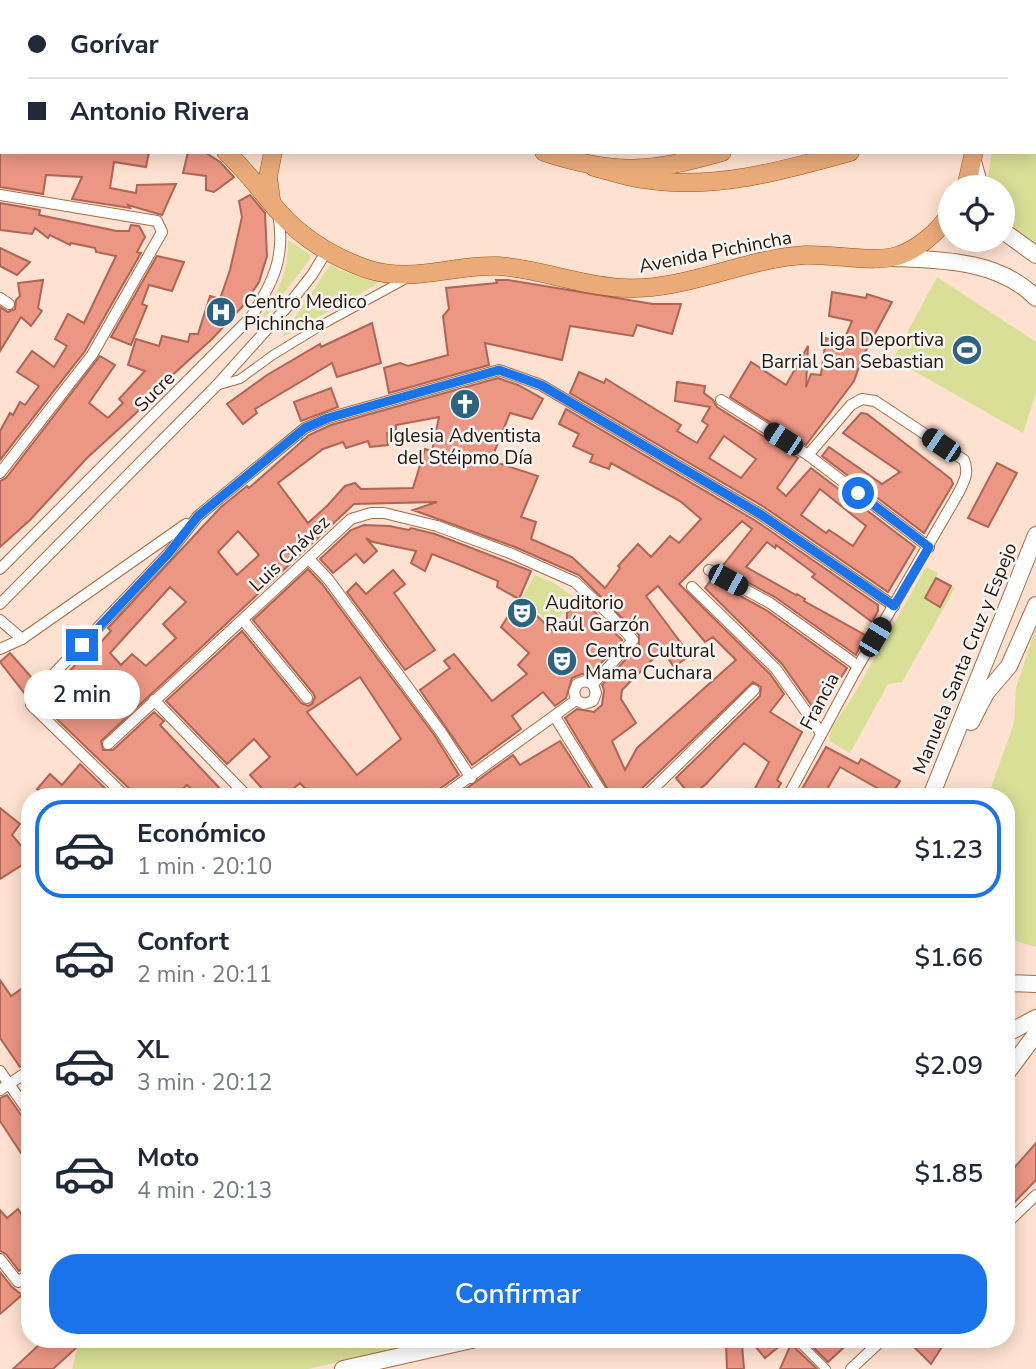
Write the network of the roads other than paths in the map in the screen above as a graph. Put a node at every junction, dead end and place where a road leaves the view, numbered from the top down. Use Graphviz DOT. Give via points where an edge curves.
graph roads {
  1 [pos="228,154"];
  2 [pos="273,154"];
  3 [pos="551,154"];
  4 [pos="713,154"];
  5 [pos="842,154"];
  6 [pos="974,156"];
  7 [pos="594,167"];
  8 [pos="969,175"];
  9 [pos="978,175"];
  10 [pos="0,195"];
  11 [pos="275,206"];
  12 [pos="938,226"];
  13 [pos="1015,240"];
  14 [pos="326,252"];
  15 [pos="1036,256"];
  16 [pos="890,258"];
  17 [pos="413,276"];
  18 [pos="1036,299"];
  19 [pos="216,386"];
  20 [pos="721,400"];
  21 [pos="808,456"];
  22 [pos="0,473"];
  23 [pos="198,516"];
  24 [pos="1036,535"];
  25 [pos="929,547"];
  26 [pos="309,559"];
  27 [pos="0,569"];
  28 [pos="709,570"];
  29 [pos="692,587"];
  30 [pos="0,604"];
  31 [pos="1036,605"];
  32 [pos="894,606"];
  33 [pos="0,620"];
  34 [pos="243,620"];
  35 [pos="22,639"];
  36 [pos="0,649"];
  37 [pos="858,666"];
  38 [pos="47,681"];
  39 [pos="593,684"];
  40 [pos="754,691"];
  41 [pos="307,698"];
  42 [pos="154,700"];
  43 [pos="576,700"];
  44 [pos="31,705"];
  45 [pos="555,717"];
  46 [pos="821,733"];
  47 [pos="108,744"];
  48 [pos="471,778"];
  49 [pos="117,788"];
  50 [pos="239,788"];
  51 [pos="455,788"];
  52 [pos="599,788"];
  53 [pos="654,788"];
  54 [pos="792,788"];
  55 [pos="934,788"];
  56 [pos="945,788"];
  57 [pos="1015,983"];
  58 [pos="1036,984"];
  59 [pos="1036,1018"];
  60 [pos="1015,1029"];
  61 [pos="1036,1034"];
  62 [pos="1015,1062"];
  63 [pos="0,1071"];
  64 [pos="21,1076"];
  65 [pos="4,1087"];
  66 [pos="21,1105"];
  67 [pos="1036,1195"];
  68 [pos="1015,1215"];
  69 [pos="0,1259"];
  70 [pos="21,1280"];
  71 [pos="436,1348"];
  72 [pos="805,1348"];
  73 [pos="873,1348"];
  74 [pos="343,1369"];
  75 [pos="826,1369"];
  76 [pos="851,1369"];
  1 -- 11 [label="main road, Avenida Pichincha"];
  2 -- 11 [label="main road" via="268,177"];
  3 -- 7 [label="main road"];
  4 -- 7 [label="main road" via="650,168"];
  5 -- 7 [label="main road" via="760,176 710,181 654,181"];
  6 -- 8 [label="main road"];
  6 -- 9 [label="main road"];
  10 -- 22 [label="street" via="157,221 162,232 92,355"];
  11 -- 14 [label="main road, Avenida Pichincha"];
  11 -- 27 [label="street, Sucre" via="280,238 276,272 251,317"];
  12 -- 16 [label="main road, Avenida Pichincha" via="923,242"];
  13 -- 15 [label="main road"];
  14 -- 17 [label="main road, Avenida Pichincha" via="370,270"];
  14 -- 19 [label="street" via="286,308"];
  16 -- 17 [label="main road, Avenida Pichincha" via="794,256 641,288 594,285 498,267"];
  16 -- 18 [label="main road" via="985,268 1014,281"];
  17 -- 19 [label="street" via="327,322 240,379"];
  19 -- 30 [label="street"];
  20 -- 21 [label="street"];
  21 -- 25 [label="street"];
  21 -- 25 [label="street, Francia" via="851,405 862,399 875,401 964,460 966,479"];
  23 -- 32 [label="street" via="305,428 499,370 541,385 760,514"];
  23 -- 35 [label="street"];
  23 -- 38 [label="street" via="168,554"];
  24 -- 55 [label="main road, Manuela Santa Cruz y Espejo"];
  25 -- 32 [label="street, Francia"];
  26 -- 34 [label="street, Luis Chávez"];
  26 -- 39 [label="street, Luis Chávez" via="351,519 371,513 437,526 512,554 575,582 633,640"];
  26 -- 48 [label="street" via="353,612"];
  28 -- 37 [label="street" via="771,603"];
  29 -- 46 [label="street" via="776,669"];
  31 -- 56 [label="main road, Manuela Santa Cruz y Espejo" via="1009,666 978,706"];
  32 -- 37 [label="street, Francia"];
  33 -- 35 [label="street"];
  34 -- 41 [label="street"];
  34 -- 42 [label="street, Luis Chávez"];
  35 -- 36 [label="street"];
  37 -- 46 [label="street, Francia"];
  39 -- 43 [label="street" via="577,684"];
  39 -- 43 [label="street" via="593,701 584,704"];
  40 -- 53 [label="street"];
  42 -- 47 [label="street, Luis Chávez"];
  42 -- 50 [label="street"];
  43 -- 45 [label="street"];
  44 -- 49 [label="street"];
  45 -- 48 [label="street"];
  45 -- 52 [label="street"];
  46 -- 54 [label="street, Francia"];
  48 -- 51 [label="street"];
  57 -- 58 [label="main road"];
  59 -- 60 [label="main road"];
  61 -- 62 [label="main road"];
  63 -- 65 [label="street"];
  64 -- 65 [label="street"];
  65 -- 66 [label="street"];
  67 -- 68 [label="street"];
  69 -- 70 [label="street" via="18,1282"];
  71 -- 74 [label="main road"];
  72 -- 75 [label="street"];
  73 -- 76 [label="street"];
}
